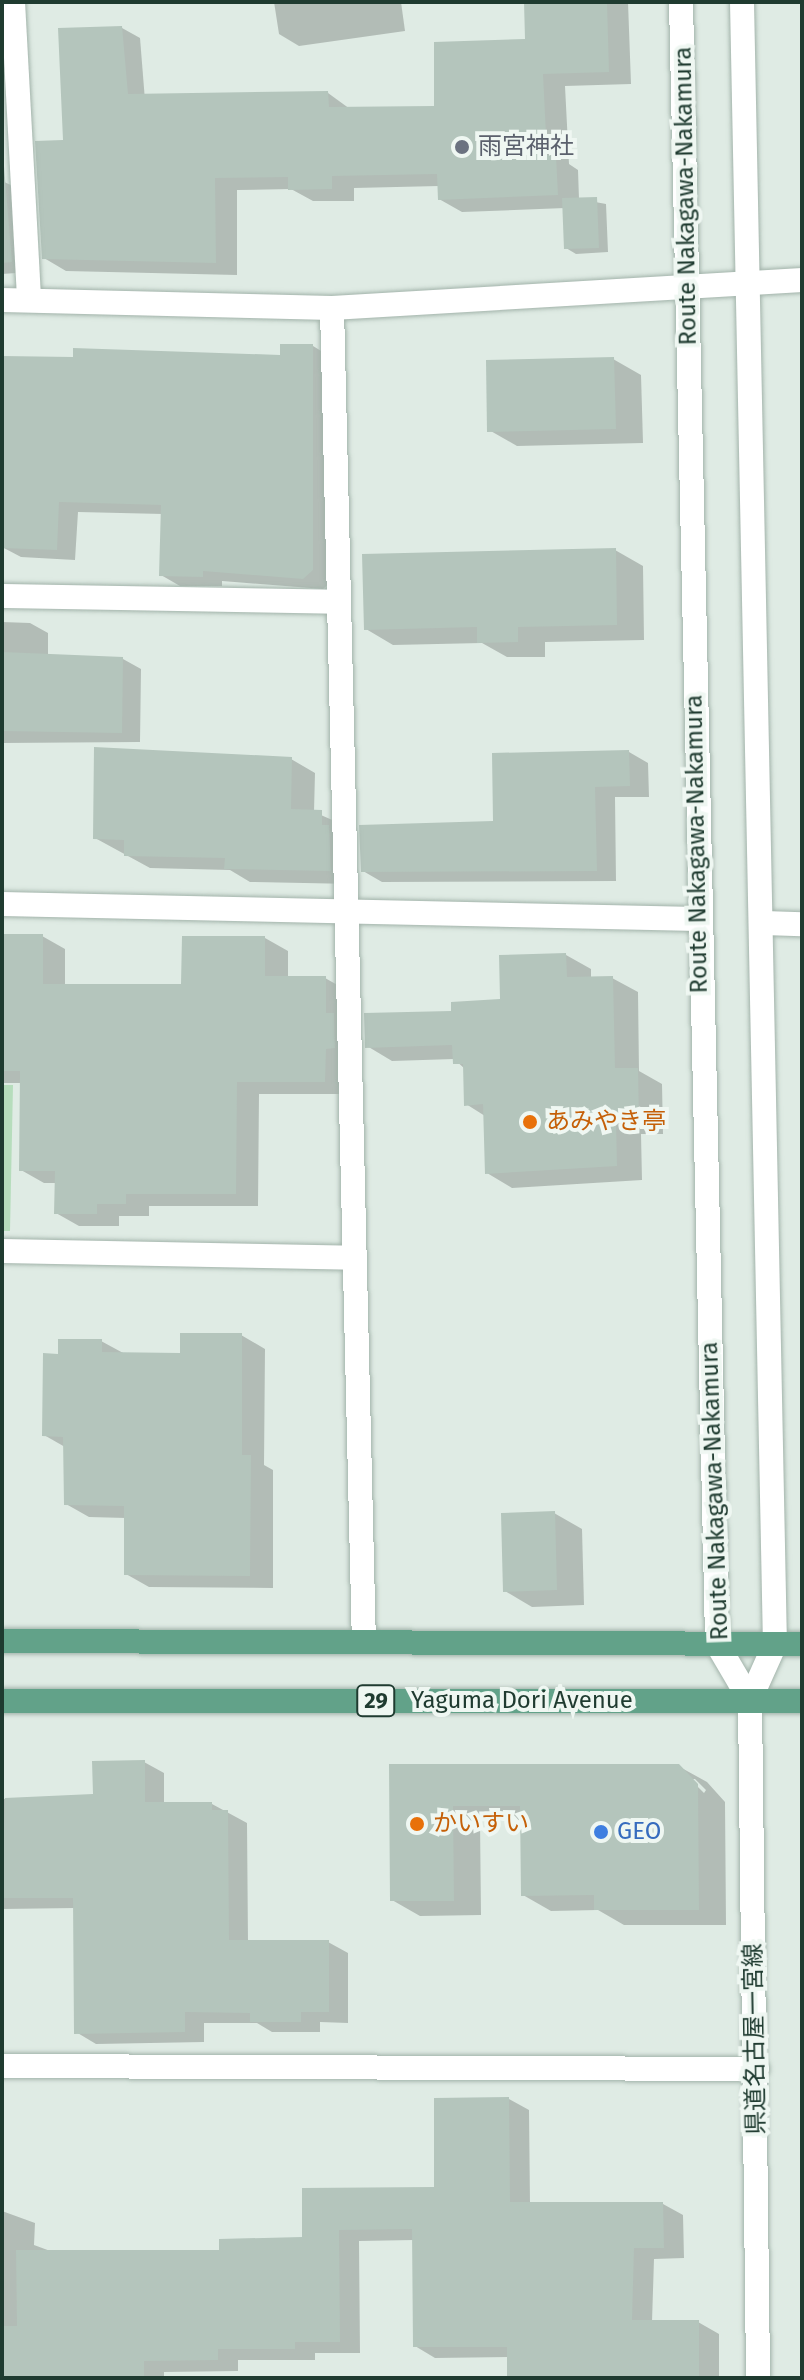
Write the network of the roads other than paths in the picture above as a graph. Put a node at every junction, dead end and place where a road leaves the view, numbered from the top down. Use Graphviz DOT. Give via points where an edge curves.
graph roads {
  1 [pos="13,2"];
  2 [pos="681,2"];
  3 [pos="742,2"];
  4 [pos="802,280"];
  5 [pos="750,283"];
  6 [pos="689,287"];
  7 [pos="2,300"];
  8 [pos="29,300"];
  9 [pos="332,308"];
  10 [pos="2,596"];
  11 [pos="339,602"];
  12 [pos="2,904"];
  13 [pos="347,911"];
  14 [pos="698,919"];
  15 [pos="764,923"];
  16 [pos="802,924"];
  17 [pos="2,1251"];
  18 [pos="355,1258"];
  19 [pos="2,1641"];
  20 [pos="364,1642"];
  21 [pos="717,1644"];
  22 [pos="775,1644"];
  23 [pos="802,1644"];
  24 [pos="750,1700"];
  25 [pos="2,1701"];
  26 [pos="802,1701"];
  27 [pos="2,2066"];
  28 [pos="757,2069"];
  29 [pos="758,2378"];
  1 -- 8 [label="street"];
  2 -- 6 [label="street, Route Nakagawa-Nakamura"];
  3 -- 5 [label="street"];
  4 -- 5 [label="street"];
  5 -- 6 [label="street"];
  5 -- 15 [label="street"];
  6 -- 9 [label="street"];
  6 -- 14 [label="street, Route Nakagawa-Nakamura"];
  7 -- 8 [label="street"];
  8 -- 9 [label="street"];
  9 -- 11 [label="street"];
  10 -- 11 [label="street"];
  11 -- 13 [label="street"];
  12 -- 13 [label="street"];
  13 -- 14 [label="street"];
  13 -- 18 [label="street"];
  14 -- 21 [label="street, Route Nakagawa-Nakamura"];
  15 -- 16 [label="street"];
  15 -- 22 [label="street"];
  17 -- 18 [label="street"];
  18 -- 20 [label="street"];
  19 -- 20 [label="main road"];
  20 -- 21 [label="main road"];
  21 -- 22 [label="main road"];
  21 -- 24 [label="street, Route Nakagawa-Nakamura"];
  22 -- 23 [label="main road"];
  22 -- 24 [label="street"];
  24 -- 25 [label="main road, Yaguma Dori Avenue / 29"];
  24 -- 26 [label="main road, Yaguma Dori Avenue / 29"];
  24 -- 28 [label="street, 県道名古屋一宮線"];
  27 -- 28 [label="street"];
  28 -- 29 [label="street, 県道名古屋一宮線"];
}
